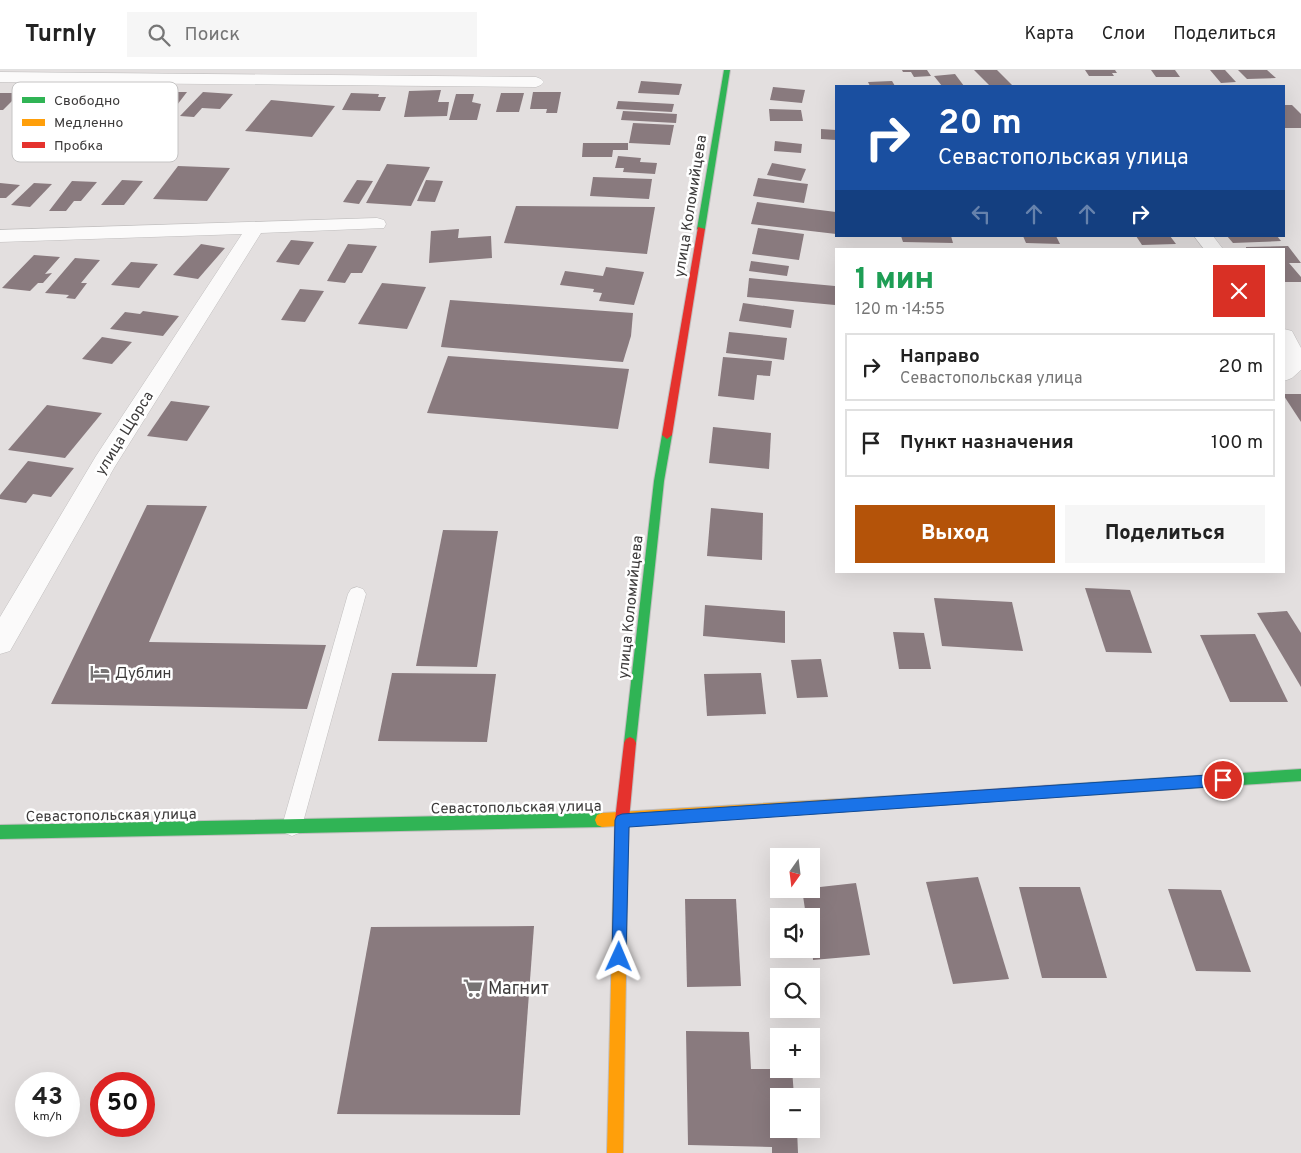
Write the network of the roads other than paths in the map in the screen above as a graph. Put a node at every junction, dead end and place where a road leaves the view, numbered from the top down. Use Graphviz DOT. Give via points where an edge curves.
graph roads {
  1 [pos="727,70"];
  2 [pos="0,77"];
  3 [pos="536,82"];
  4 [pos="377,224"];
  5 [pos="255,228"];
  6 [pos="0,236"];
  7 [pos="1204,237"];
  8 [pos="1213,248"];
  9 [pos="1301,325"];
  10 [pos="1285,326"];
  11 [pos="1285,338"];
  12 [pos="1285,372"];
  13 [pos="357,594"];
  14 [pos="0,642"];
  15 [pos="1301,775"];
  16 [pos="622,820"];
  17 [pos="292,826"];
  18 [pos="0,832"];
  19 [pos="615,1153"];
  1 -- 16 [label="main road, улица Коломийцева" via="660,481"];
  2 -- 3 [label="street"];
  4 -- 5 [label="street"];
  5 -- 6 [label="street"];
  5 -- 14 [label="street, улица Щорса" via="105,462"];
  7 -- 8 [label="street"];
  9 -- 10 [label="street"];
  11 -- 12 [label="street" via="1297,362"];
  13 -- 17 [label="lane"];
  15 -- 16 [label="main road, Севастопольская улица"];
  16 -- 17 [label="main road, Севастопольская улица"];
  16 -- 19 [label="main road, улица Коломийцева"];
  17 -- 18 [label="main road, Севастопольская улица"];
}
